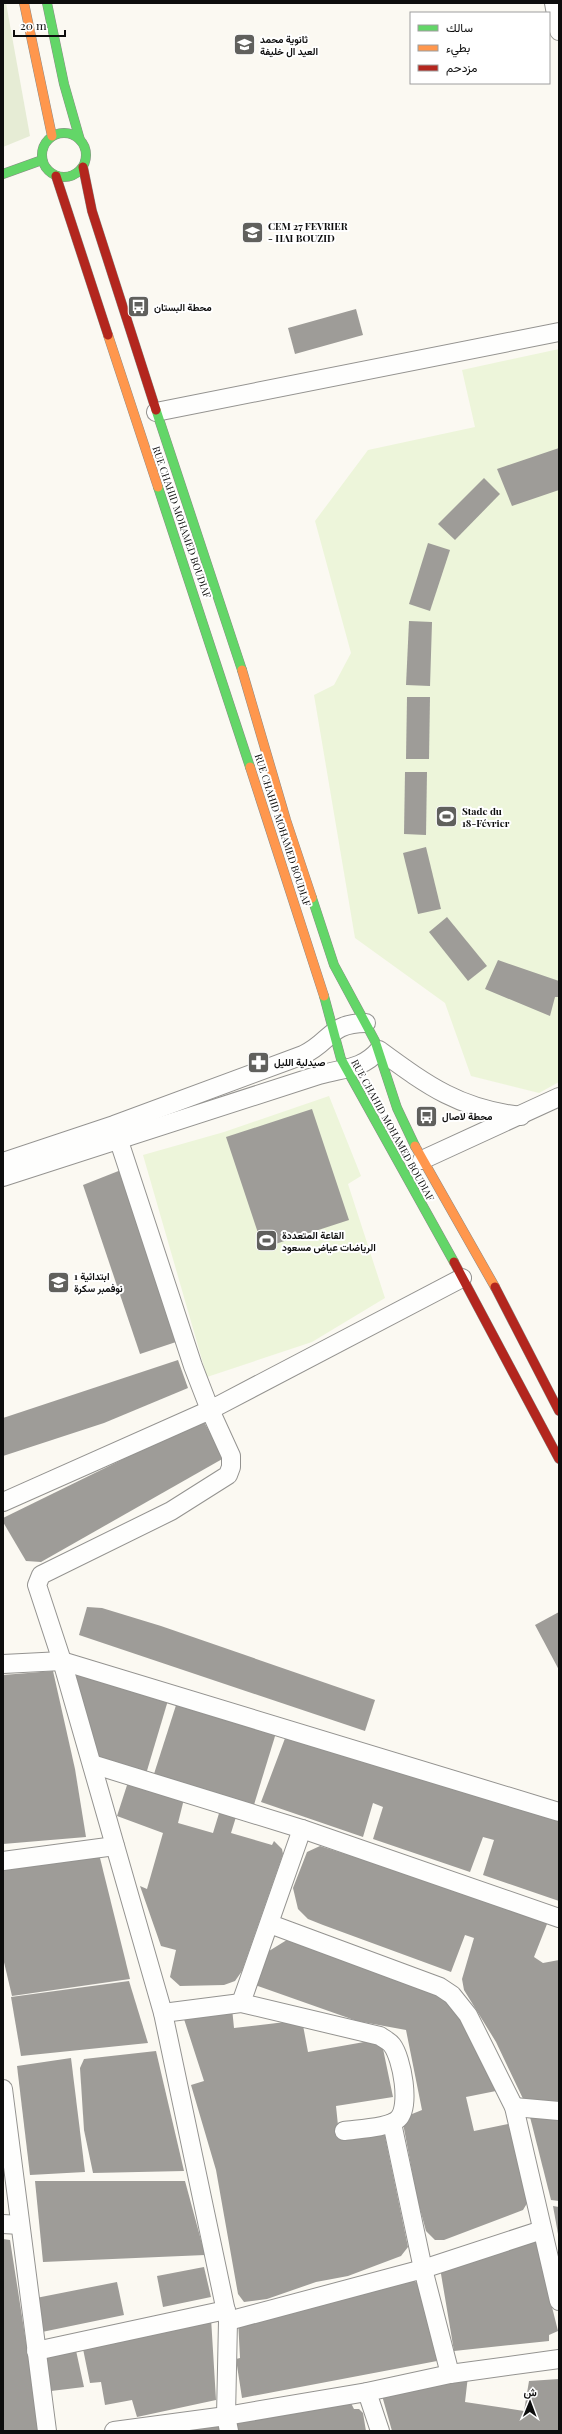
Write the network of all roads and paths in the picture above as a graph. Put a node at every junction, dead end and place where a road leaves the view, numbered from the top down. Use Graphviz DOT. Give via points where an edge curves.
graph roads {
  1 [pos="24,3"];
  2 [pos="47,3"];
  3 [pos="554,3"];
  4 [pos="559,31"];
  5 [pos="52,136"];
  6 [pos="80,140"];
  7 [pos="42,160"];
  8 [pos="83,167"];
  9 [pos="3,174"];
  10 [pos="56,176"];
  11 [pos="559,332"];
  12 [pos="156,412"];
  13 [pos="366,1023"];
  14 [pos="332,1032"];
  15 [pos="378,1050"];
  16 [pos="346,1069"];
  17 [pos="559,1097"];
  18 [pos="521,1116"];
  19 [pos="118,1138"];
  20 [pos="422,1160"];
  21 [pos="3,1162"];
  22 [pos="3,1177"];
  23 [pos="462,1278"];
  24 [pos="210,1410"];
  25 [pos="559,1411"];
  26 [pos="559,1459"];
  27 [pos="3,1502"];
  28 [pos="62,1660"];
  29 [pos="3,1664"];
  30 [pos="92,1764"];
  31 [pos="559,1812"];
  32 [pos="302,1829"];
  33 [pos="115,1846"];
  34 [pos="3,1861"];
  35 [pos="559,1918"];
  36 [pos="270,1924"];
  37 [pos="242,2003"];
  38 [pos="164,2013"];
  39 [pos="3,2089"];
  40 [pos="514,2107"];
  41 [pos="559,2112"];
  42 [pos="6,2121"];
  43 [pos="392,2123"];
  44 [pos="344,2131"];
  45 [pos="12,2225"];
  46 [pos="542,2230"];
  47 [pos="423,2269"];
  48 [pos="559,2301"];
  49 [pos="227,2316"];
  50 [pos="36,2351"];
  51 [pos="559,2359"];
  52 [pos="450,2374"];
  53 [pos="366,2392"];
  54 [pos="228,2424"];
  55 [pos="47,2431"];
  56 [pos="114,2431"];
  57 [pos="380,2431"];
  1 -- 5 [label="main road"];
  2 -- 6 [label="main road" via="64,84"];
  3 -- 4 [label="street"];
  5 -- 6 [label="main road" via="67,134"];
  5 -- 7 [label="main road" via="42,151"];
  6 -- 8 [label="main road" via="85,148 86,158"];
  7 -- 9 [label="main road"];
  7 -- 10 [label="main road" via="45,167"];
  8 -- 10 [label="main road" via="66,177"];
  8 -- 12 [label="main road, RUE CHAHID MOHAMED BOUDIAF" via="94,217"];
  10 -- 14 [label="main road, RUE CHAHID MOHAMED BOUDIAF" via="315,964"];
  11 -- 12 [label="street"];
  12 -- 13 [label="main road, RUE CHAHID MOHAMED BOUDIAF" via="239,660 286,820 334,965"];
  13 -- 14 [label="street" via="344,1025"];
  13 -- 15 [label="main road, RUE CHAHID MOHAMED BOUDIAF"];
  14 -- 16 [label="main road, RUE CHAHID MOHAMED BOUDIAF"];
  14 -- 21 [label="street" via="313,1050 302,1055 114,1125"];
  15 -- 16 [label="street" via="362,1064"];
  15 -- 18 [label="street" via="449,1097 480,1109"];
  15 -- 20 [label="main road, RUE CHAHID MOHAMED BOUDIAF" via="397,1108"];
  16 -- 19 [label="street" via="319,1074"];
  16 -- 23 [label="main road, RUE CHAHID MOHAMED BOUDIAF"];
  17 -- 18 [label="street"];
  18 -- 20 [label="street"];
  19 -- 22 [label="street"];
  19 -- 24 [label="street" via="192,1366"];
  20 -- 25 [label="main road, RUE CHAHID MOHAMED BOUDIAF" via="485,1269"];
  23 -- 24 [label="street"];
  23 -- 26 [label="main road, RUE CHAHID MOHAMED BOUDIAF"];
  24 -- 27 [label="street"];
  24 -- 28 [label="street" via="231,1456 228,1476 171,1511 40,1577 38,1590"];
  28 -- 29 [label="street"];
  28 -- 30 [label="street"];
  28 -- 31 [label="street"];
  30 -- 32 [label="street"];
  30 -- 33 [label="street"];
  32 -- 35 [label="street"];
  32 -- 36 [label="street"];
  33 -- 34 [label="street"];
  33 -- 38 [label="street"];
  36 -- 37 [label="street"];
  36 -- 40 [label="street" via="440,1987 452,1995 468,2015"];
  37 -- 38 [label="street"];
  37 -- 43 [label="street" via="380,2036 387,2040 398,2056 405,2095 404,2109 399,2119"];
  38 -- 49 [label="street"];
  39 -- 42 [label="street"];
  40 -- 41 [label="street"];
  40 -- 46 [label="street"];
  42 -- 45 [label="street"];
  43 -- 44 [label="street"];
  43 -- 47 [label="street"];
  45 -- 50 [label="street"];
  46 -- 47 [label="street"];
  46 -- 48 [label="street"];
  47 -- 49 [label="street"];
  47 -- 52 [label="street"];
  49 -- 50 [label="street"];
  49 -- 54 [label="street"];
  50 -- 55 [label="street"];
  51 -- 52 [label="street"];
  52 -- 53 [label="street"];
  53 -- 54 [label="street"];
  53 -- 57 [label="street"];
  54 -- 56 [label="street"];
}
